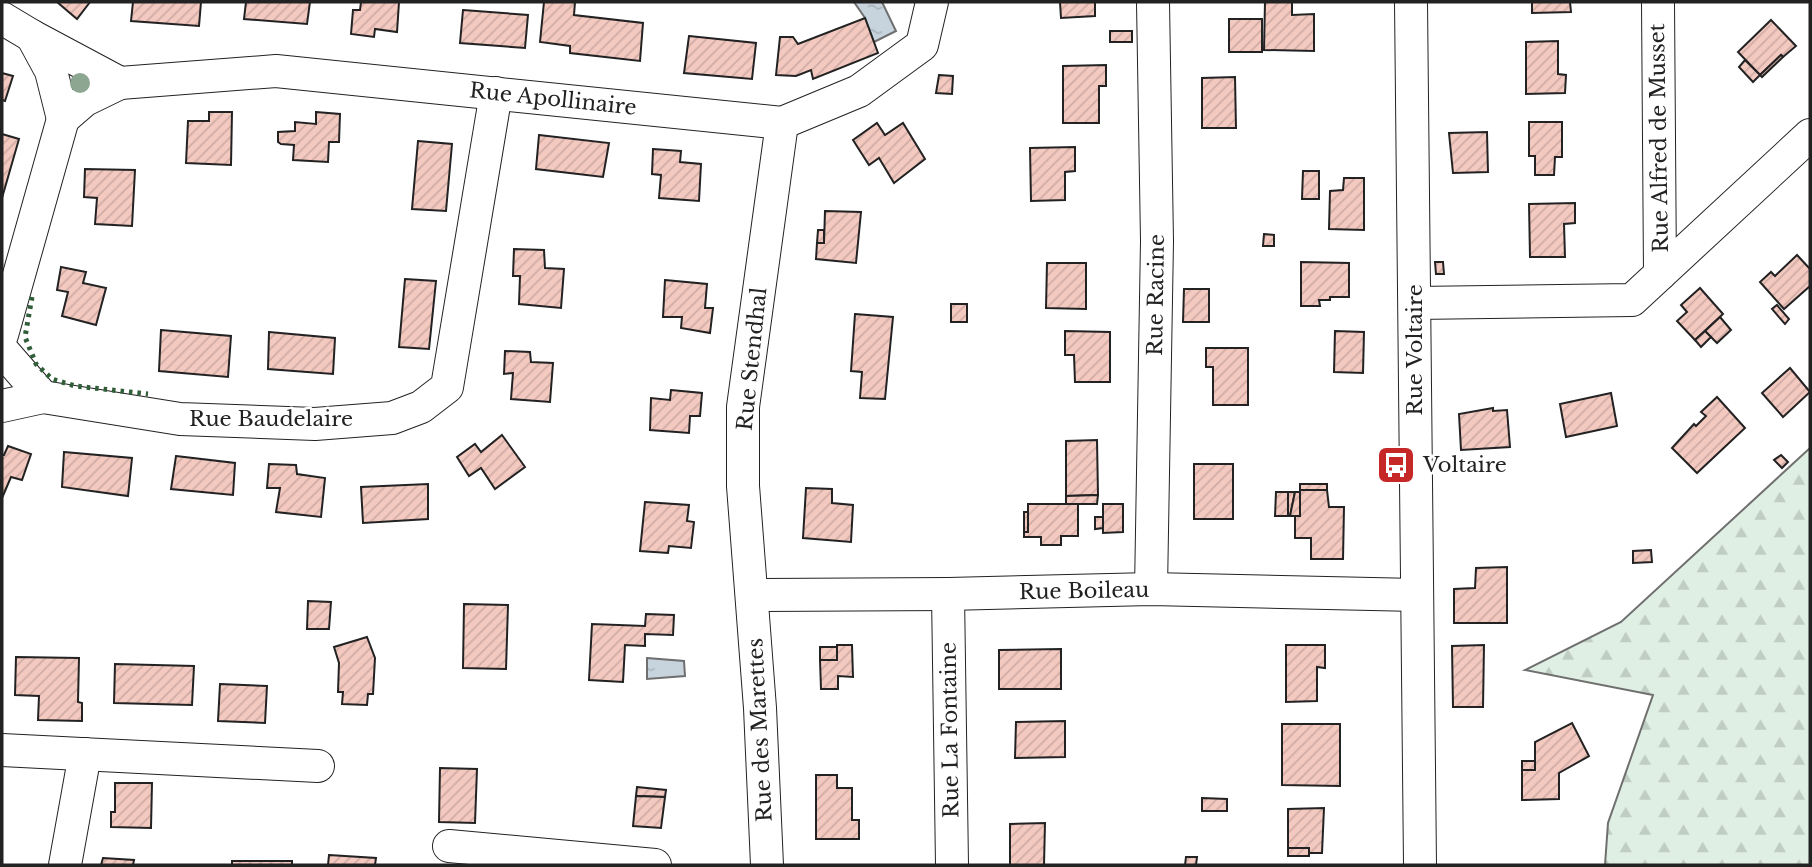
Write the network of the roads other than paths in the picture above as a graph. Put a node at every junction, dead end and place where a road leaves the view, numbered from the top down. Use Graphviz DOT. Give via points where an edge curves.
graph roads {
  1 [pos="932,2"];
  2 [pos="1153,2"];
  3 [pos="1411,2"];
  4 [pos="1658,2"];
  5 [pos="2,18"];
  6 [pos="32,36"];
  7 [pos="120,83"];
  8 [pos="496,93"];
  9 [pos="63,119"];
  10 [pos="782,123"];
  11 [pos="1810,135"];
  12 [pos="1660,274"];
  13 [pos="1415,303"];
  14 [pos="2,335"];
  15 [pos="2,350"];
  16 [pos="43,397"];
  17 [pos="2,406"];
  18 [pos="1151,589"];
  19 [pos="948,594"];
  20 [pos="752,595"];
  21 [pos="1417,595"];
  22 [pos="2,750"];
  23 [pos="85,754"];
  24 [pos="318,766"];
  25 [pos="449,846"];
  26 [pos="65,865"];
  27 [pos="655,865"];
  28 [pos="767,865"];
  29 [pos="951,865"];
  30 [pos="1420,865"];
  1 -- 10 [label="street, Rue Apollinaire" via="922,45 859,91"];
  2 -- 18 [label="street, Rue Racine" via="1157,241"];
  3 -- 13 [label="street, Rue Voltaire"];
  4 -- 12 [label="street, Rue Alfred de Musset"];
  5 -- 6 [label="street"];
  6 -- 7 [label="street"];
  6 -- 9 [label="street" via="51,71"];
  7 -- 8 [label="street, Rue Apollinaire" via="276,71"];
  7 -- 9 [label="street" via="85,100"];
  8 -- 10 [label="street, Rue Apollinaire"];
  8 -- 16 [label="street, Rue Baudelaire" via="447,387 421,407 393,418 315,424 180,419"];
  9 -- 14 [label="street"];
  10 -- 20 [label="street, Rue Stendhal" via="743,407 743,486"];
  11 -- 12 [label="street"];
  12 -- 13 [label="street" via="1632,300"];
  13 -- 21 [label="street, Rue Voltaire"];
  15 -- 16 [label="street"];
  16 -- 17 [label="street, Rue Baudelaire"];
  18 -- 19 [label="street, Rue Boileau"];
  18 -- 21 [label="street, Rue Boileau"];
  19 -- 20 [label="street, Rue Boileau"];
  19 -- 29 [label="street, Rue La Fontaine"];
  20 -- 28 [label="street, Rue des Marettes"];
  21 -- 30 [label="street, Rue Voltaire"];
  22 -- 23 [label="street"];
  23 -- 24 [label="street"];
  23 -- 26 [label="street"];
  25 -- 27 [label="street"];
}
